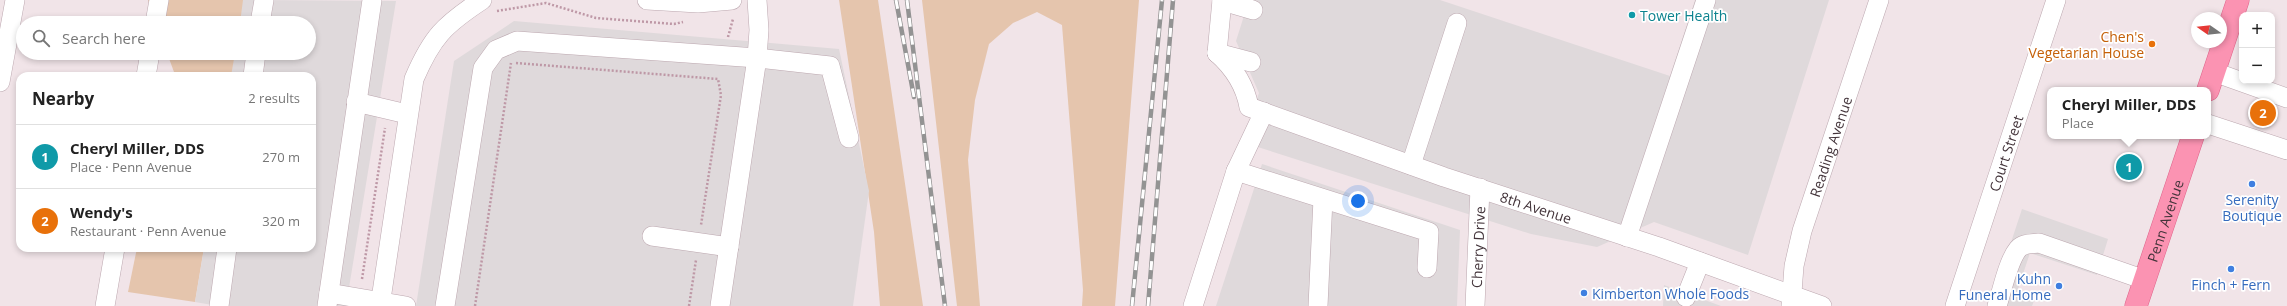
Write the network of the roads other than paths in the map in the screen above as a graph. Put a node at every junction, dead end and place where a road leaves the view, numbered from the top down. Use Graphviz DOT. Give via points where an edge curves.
graph roads {
  1 [pos="15,0"];
  2 [pos="159,0"];
  3 [pos="264,0"];
  4 [pos="372,0"];
  5 [pos="647,0"];
  6 [pos="758,0"];
  7 [pos="1222,0"];
  8 [pos="1706,0"];
  9 [pos="1879,0"];
  10 [pos="2056,0"];
  11 [pos="2238,0"];
  12 [pos="458,6"];
  13 [pos="487,6"];
  14 [pos="732,8"];
  15 [pos="1253,10"];
  16 [pos="156,16"];
  17 [pos="261,16"];
  18 [pos="1457,23"];
  19 [pos="1218,53"];
  20 [pos="757,58"];
  21 [pos="149,60"];
  22 [pos="255,60"];
  23 [pos="1251,62"];
  24 [pos="147,72"];
  25 [pos="254,72"];
  26 [pos="2211,81"];
  27 [pos="0,82"];
  28 [pos="2287,98"];
  29 [pos="356,102"];
  30 [pos="1257,110"];
  31 [pos="407,114"];
  32 [pos="2211,125"];
  33 [pos="849,138"];
  34 [pos="2192,139"];
  35 [pos="2287,150"];
  36 [pos="1412,165"];
  37 [pos="1236,171"];
  38 [pos="1480,188"];
  39 [pos="1323,199"];
  40 [pos="652,236"];
  41 [pos="1627,237"];
  42 [pos="728,248"];
  43 [pos="114,252"];
  44 [pos="226,252"];
  45 [pos="1700,262"];
  46 [pos="1427,268"];
  47 [pos="2145,280"];
  48 [pos="1686,297"];
  49 [pos="328,300"];
  50 [pos="1791,301"];
  51 [pos="379,304"];
  52 [pos="105,306"];
  53 [pos="219,306"];
  54 [pos="406,306"];
  55 [pos="445,306"];
  56 [pos="720,306"];
  57 [pos="1194,306"];
  58 [pos="1318,306"];
  59 [pos="1475,306"];
  60 [pos="1822,306"];
  61 [pos="1955,306"];
  62 [pos="1996,306"];
  63 [pos="2136,306"];
  1 -- 27 [label="street"];
  2 -- 16 [label="street"];
  3 -- 17 [label="street"];
  4 -- 29 [label="street"];
  5 -- 14 [label="street"];
  6 -- 20 [label="street"];
  7 -- 15 [label="street"];
  7 -- 19 [label="street"];
  8 -- 41 [label="street"];
  9 -- 50 [label="street, Reading Avenue" via="1802,231 1794,266"];
  10 -- 61 [label="street, Court Street"];
  11 -- 26 [label="main road"];
  12 -- 13 [label="street"];
  12 -- 31 [label="street" via="425,52 414,79"];
  18 -- 36 [label="street"];
  19 -- 23 [label="street"];
  19 -- 30 [label="street" via="1230,64"];
  20 -- 33 [label="street" via="830,66"];
  20 -- 42 [label="street"];
  20 -- 55 [label="street" via="517,41 496,50 483,68"];
  21 -- 24 [label="street"];
  22 -- 25 [label="street"];
  26 -- 28 [label="street"];
  29 -- 31 [label="street"];
  29 -- 49 [label="street"];
  30 -- 36 [label="street, 8th Avenue"];
  30 -- 37 [label="street"];
  31 -- 51 [label="street"];
  32 -- 35 [label="street"];
  34 -- 47 [label="main road, Penn Avenue"];
  36 -- 38 [label="street, 8th Avenue"];
  37 -- 39 [label="street"];
  37 -- 57 [label="street"];
  38 -- 41 [label="street, 8th Avenue"];
  38 -- 59 [label="street, Cherry Drive"];
  39 -- 46 [label="street" via="1429,232"];
  39 -- 58 [label="street"];
  40 -- 42 [label="street"];
  41 -- 45 [label="street, 8th Avenue"];
  42 -- 56 [label="street"];
  43 -- 52 [label="street"];
  44 -- 53 [label="street"];
  45 -- 48 [label="street"];
  45 -- 50 [label="street, 8th Avenue"];
  47 -- 62 [label="street" via="2039,243 2026,244 2018,248 2013,257"];
  47 -- 63 [label="main road, Penn Avenue"];
  49 -- 51 [label="street"];
  50 -- 60 [label="street, 8th Avenue"];
  51 -- 54 [label="street"];
}
